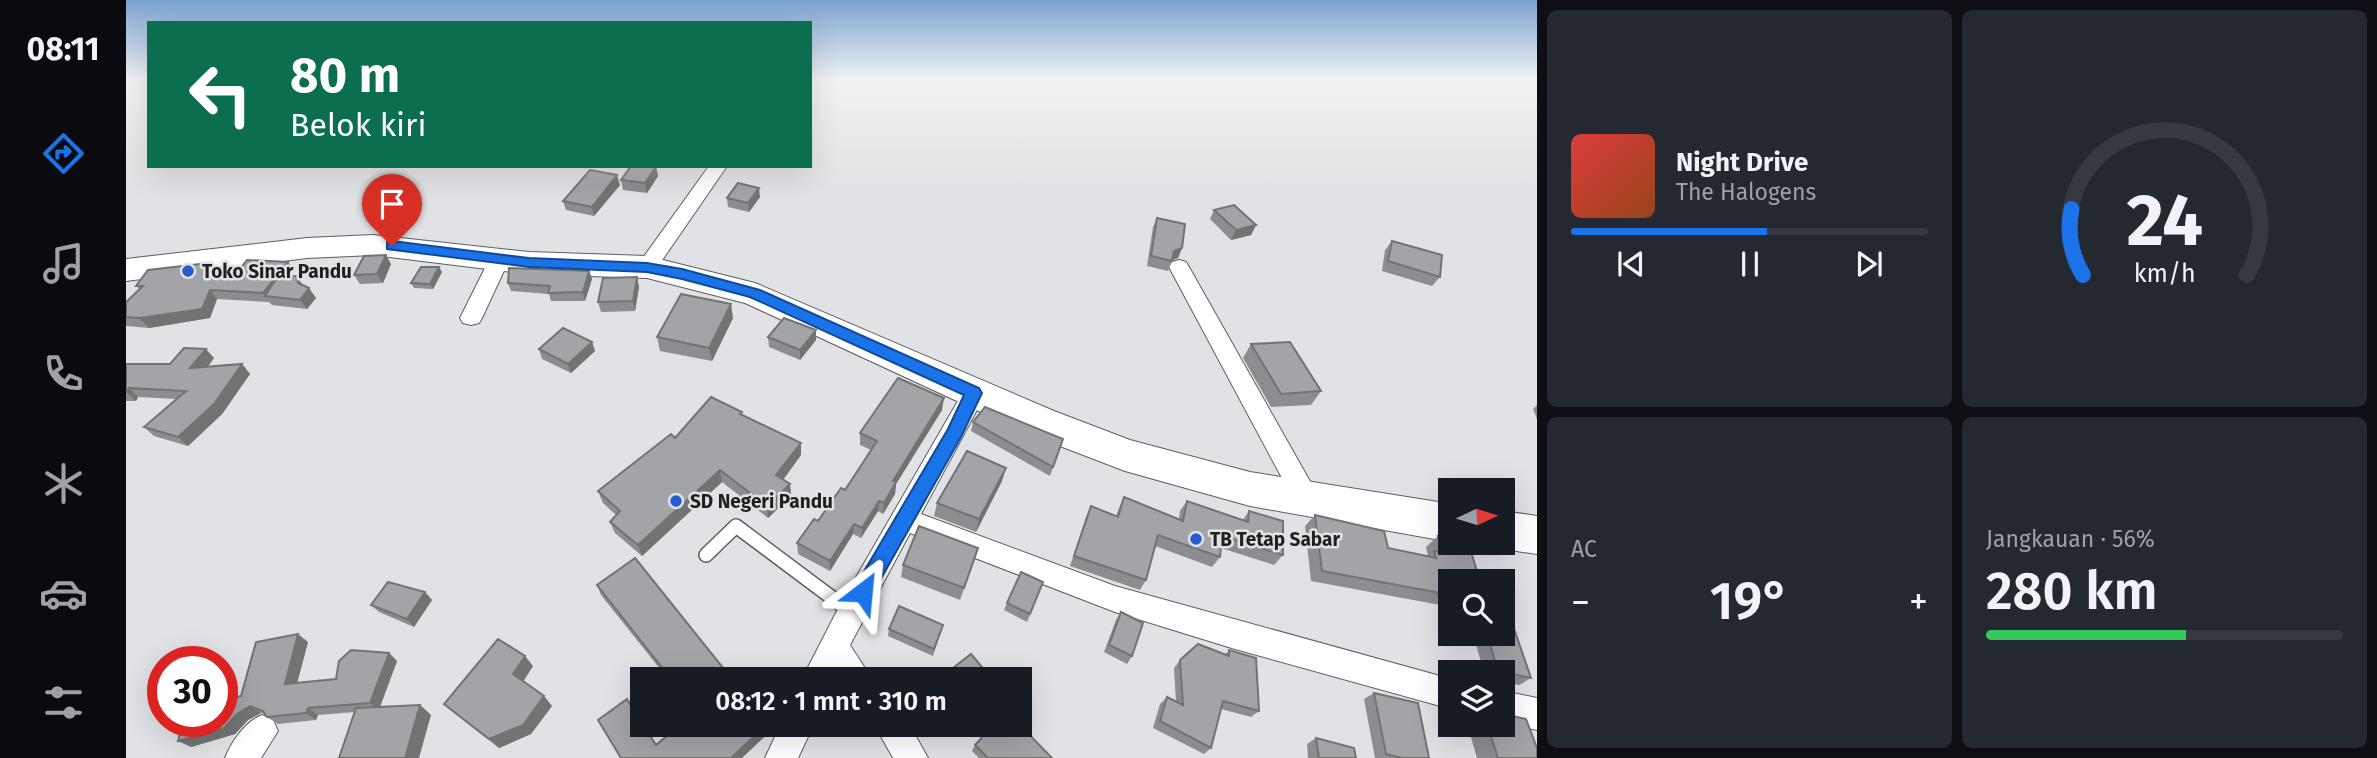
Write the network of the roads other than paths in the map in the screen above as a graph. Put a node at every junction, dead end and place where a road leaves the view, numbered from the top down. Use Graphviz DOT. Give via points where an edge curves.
graph roads {
  1 [pos="717,168"];
  2 [pos="499,260"];
  3 [pos="647,267"];
  4 [pos="1179,267"];
  5 [pos="126,270"];
  6 [pos="471,318"];
  7 [pos="974,393"];
  8 [pos="1307,500"];
  9 [pos="904,519"];
  10 [pos="1438,521"];
  11 [pos="1516,532"];
  12 [pos="1537,535"];
  13 [pos="706,555"];
  14 [pos="851,611"];
  15 [pos="834,647"];
  16 [pos="823,667"];
  17 [pos="848,667"];
  18 [pos="1438,690"];
  19 [pos="1515,708"];
  20 [pos="1537,713"];
  21 [pos="262,731"];
  22 [pos="791,737"];
  23 [pos="898,737"];
  24 [pos="242,758"];
  25 [pos="780,758"];
  26 [pos="912,758"];
  1 -- 3 [label="street"];
  2 -- 3 [label="highway"];
  2 -- 5 [label="highway" via="351,245"];
  2 -- 6 [label="street"];
  3 -- 7 [label="highway" via="755,294"];
  4 -- 8 [label="street"];
  7 -- 8 [label="highway" via="1125,455 1195,477"];
  7 -- 9 [label="street"];
  8 -- 10 [label="highway"];
  9 -- 14 [label="street"];
  9 -- 18 [label="street" via="1115,598"];
  11 -- 12 [label="highway"];
  13 -- 14 [label="lane" via="736,526"];
  14 -- 15 [label="street"];
  15 -- 16 [label="street"];
  15 -- 17 [label="street"];
  19 -- 20 [label="street"];
  21 -- 24 [label="street"];
  22 -- 25 [label="street"];
  23 -- 26 [label="street"];
}
